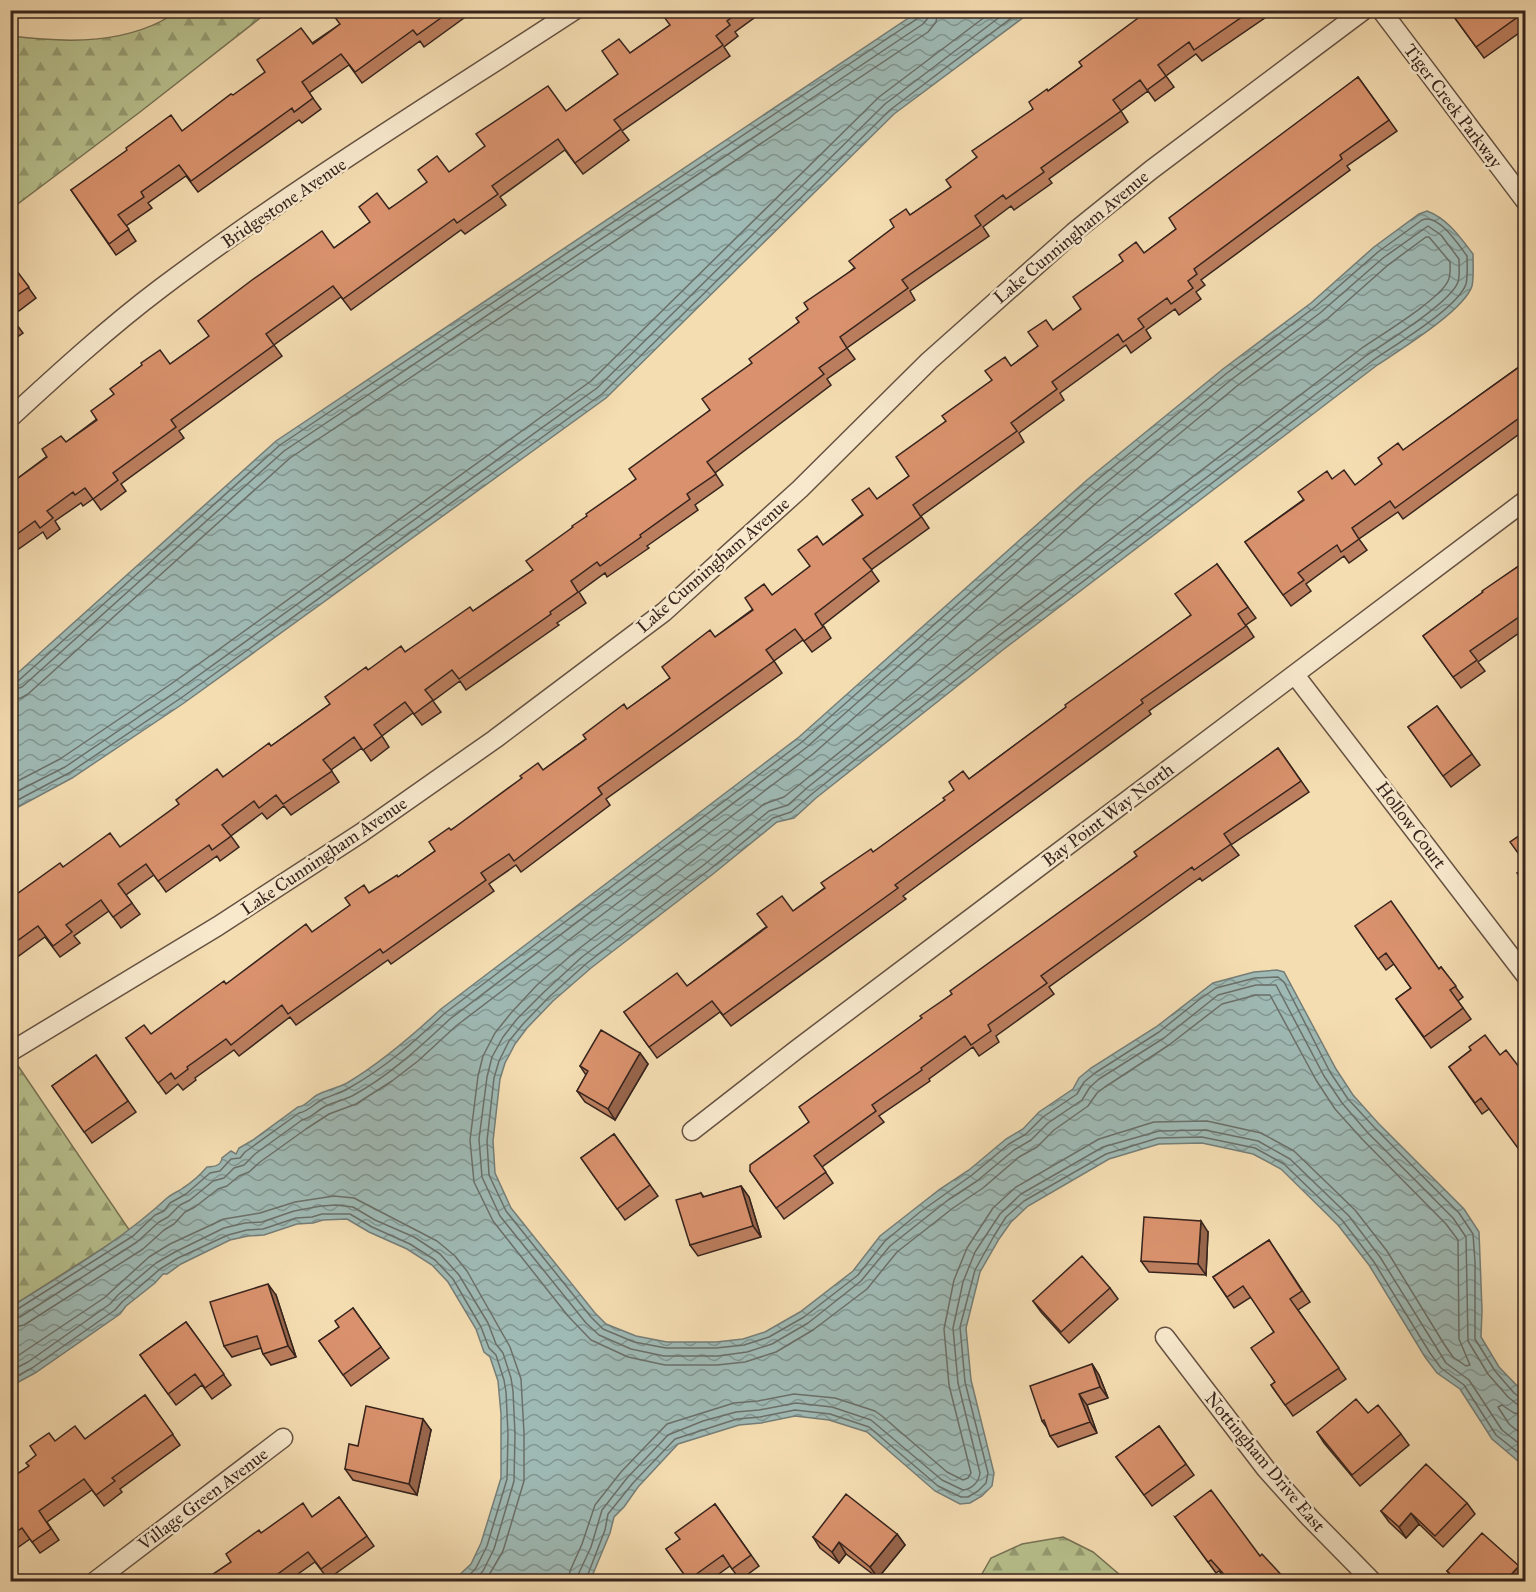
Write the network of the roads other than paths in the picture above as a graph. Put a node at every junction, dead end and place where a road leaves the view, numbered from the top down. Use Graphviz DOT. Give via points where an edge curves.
graph roads {
  1 [pos="575,10"];
  2 [pos="1364,10"];
  3 [pos="1381,10"];
  4 [pos="1526,202"];
  5 [pos="10,418"];
  6 [pos="1526,500"];
  7 [pos="1295,675"];
  8 [pos="1526,976"];
  9 [pos="10,1052"];
  10 [pos="692,1131"];
  11 [pos="1165,1337"];
  12 [pos="283,1438"];
  13 [pos="94,1581"];
  14 [pos="1373,1581"];
  1 -- 5 [label="street, Bridgestone Avenue" via="289,197 161,288"];
  2 -- 9 [label="street, Lake Cunningham Avenue" via="1074,232 937,353 800,489 664,612 495,739 361,833 219,926"];
  3 -- 4 [label="street, Tiger Creek Parkway"];
  6 -- 7 [label="street, Bay Point Way North"];
  7 -- 8 [label="street, Hollow Court"];
  7 -- 10 [label="street, Bay Point Way North"];
  11 -- 14 [label="street, Nottingham Drive East" via="1266,1469"];
  12 -- 13 [label="street, Village Green Avenue"];
}
